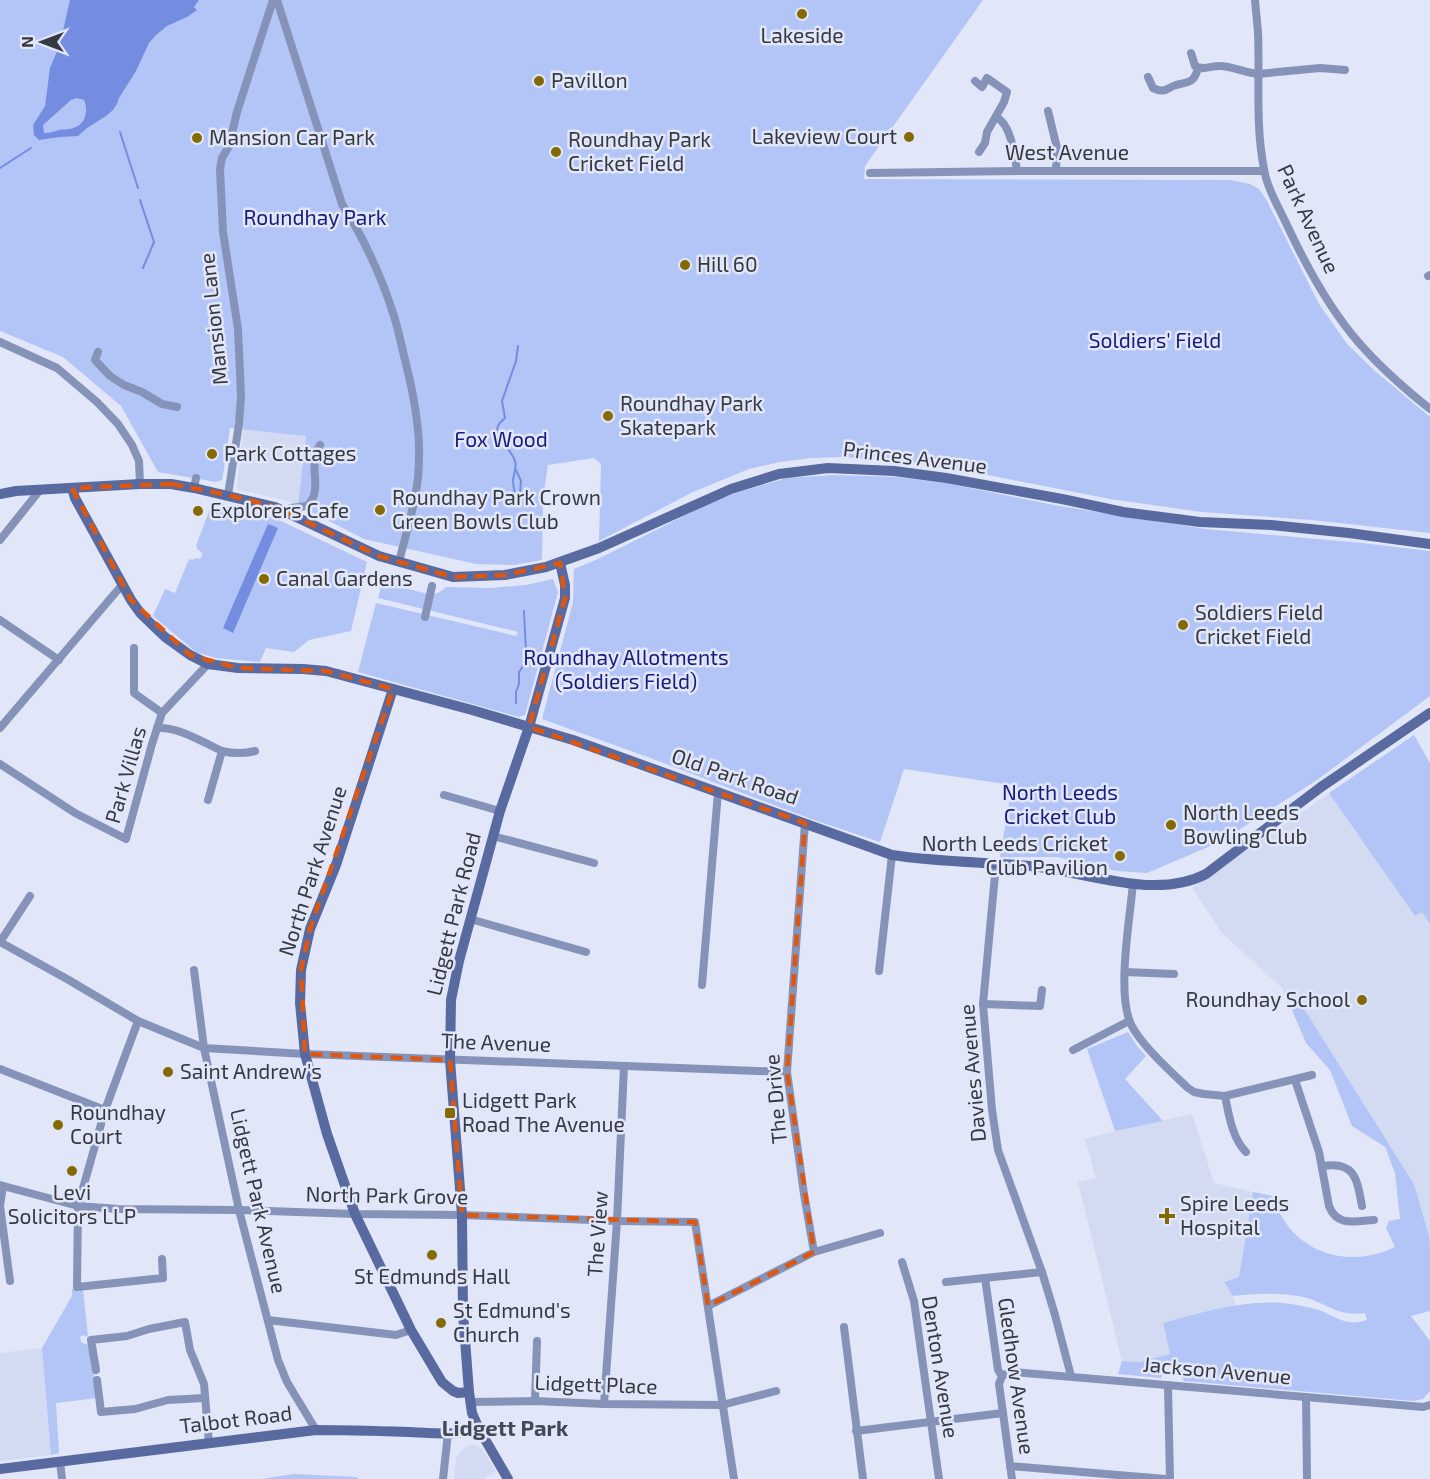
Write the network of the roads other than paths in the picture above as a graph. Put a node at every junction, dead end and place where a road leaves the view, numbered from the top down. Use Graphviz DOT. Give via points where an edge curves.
graph roads {
  1 [pos="275,0"];
  2 [pos="1255,0"];
  3 [pos="1191,53"];
  4 [pos="1198,68"];
  5 [pos="1345,70"];
  6 [pos="1258,74"];
  7 [pos="1148,77"];
  8 [pos="975,81"];
  9 [pos="1048,111"];
  10 [pos="996,117"];
  11 [pos="979,152"];
  12 [pos="1017,171"];
  13 [pos="1056,171"];
  14 [pos="1264,171"];
  15 [pos="870,173"];
  16 [pos="0,342"];
  17 [pos="98,352"];
  18 [pos="177,407"];
  19 [pos="1430,409"];
  20 [pos="320,445"];
  21 [pos="140,484"];
  22 [pos="72,488"];
  23 [pos="40,490"];
  24 [pos="0,494"];
  25 [pos="228,495"];
  26 [pos="291,508"];
  27 [pos="0,540"];
  28 [pos="1430,544"];
  29 [pos="399,562"];
  30 [pos="560,563"];
  31 [pos="122,585"];
  32 [pos="432,586"];
  33 [pos="425,618"];
  34 [pos="0,620"];
  35 [pos="134,648"];
  36 [pos="59,660"];
  37 [pos="208,664"];
  38 [pos="393,689"];
  39 [pos="1430,712"];
  40 [pos="162,713"];
  41 [pos="529,727"];
  42 [pos="0,728"];
  43 [pos="157,728"];
  44 [pos="222,751"];
  45 [pos="255,751"];
  46 [pos="0,764"];
  47 [pos="718,792"];
  48 [pos="444,795"];
  49 [pos="208,800"];
  50 [pos="500,811"];
  51 [pos="805,823"];
  52 [pos="493,836"];
  53 [pos="892,855"];
  54 [pos="594,863"];
  55 [pos="996,864"];
  56 [pos="1133,883"];
  57 [pos="30,896"];
  58 [pos="470,919"];
  59 [pos="0,942"];
  60 [pos="586,952"];
  61 [pos="194,970"];
  62 [pos="879,971"];
  63 [pos="1125,972"];
  64 [pos="1174,974"];
  65 [pos="702,985"];
  66 [pos="1042,990"];
  67 [pos="983,1004"];
  68 [pos="138,1021"];
  69 [pos="1129,1021"];
  70 [pos="204,1048"];
  71 [pos="1073,1050"];
  72 [pos="305,1054"];
  73 [pos="450,1060"];
  74 [pos="624,1066"];
  75 [pos="0,1070"];
  76 [pos="787,1072"];
  77 [pos="1312,1075"];
  78 [pos="1295,1080"];
  79 [pos="1225,1096"];
  80 [pos="105,1110"];
  81 [pos="1246,1152"];
  82 [pos="1323,1166"];
  83 [pos="1,1185"];
  84 [pos="78,1206"];
  85 [pos="1362,1206"];
  86 [pos="239,1210"];
  87 [pos="355,1214"];
  88 [pos="462,1215"];
  89 [pos="1374,1220"];
  90 [pos="617,1221"];
  91 [pos="880,1233"];
  92 [pos="814,1252"];
  93 [pos="162,1259"];
  94 [pos="902,1262"];
  95 [pos="1042,1272"];
  96 [pos="985,1278"];
  97 [pos="10,1281"];
  98 [pos="946,1282"];
  99 [pos="708,1306"];
  100 [pos="268,1320"];
  101 [pos="844,1327"];
  102 [pos="411,1329"];
  103 [pos="537,1341"];
  104 [pos="96,1370"];
  105 [pos="1002,1376"];
  106 [pos="1071,1376"];
  107 [pos="97,1380"];
  108 [pos="1168,1385"];
  109 [pos="776,1391"];
  110 [pos="469,1397"];
  111 [pos="1306,1397"];
  112 [pos="204,1398"];
  113 [pos="536,1401"];
  114 [pos="604,1404"];
  115 [pos="722,1405"];
  116 [pos="1430,1405"];
  117 [pos="1003,1413"];
  118 [pos="931,1421"];
  119 [pos="478,1429"];
  120 [pos="316,1430"];
  121 [pos="856,1431"];
  122 [pos="448,1433"];
  123 [pos="209,1443"];
  124 [pos="60,1462"];
  125 [pos="1010,1466"];
  126 [pos="0,1469"];
  127 [pos="62,1479"];
  128 [pos="443,1479"];
  129 [pos="508,1479"];
  130 [pos="734,1479"];
  131 [pos="862,1479"];
  132 [pos="939,1479"];
  133 [pos="1012,1479"];
  134 [pos="1168,1479"];
  135 [pos="1307,1479"];
  1 -- 25 [label="street, Mansion Lane" via="220,169 223,232 238,329 241,397"];
  1 -- 29 [label="street" via="342,204 358,229 394,316 417,411 418,474"];
  2 -- 6 [label="street, Park Avenue"];
  3 -- 4 [label="street"];
  4 -- 6 [label="street" via="1222,66"];
  4 -- 7 [label="street" via="1188,83 1166,91 1153,88"];
  5 -- 6 [label="street" via="1320,68"];
  6 -- 14 [label="street, Park Avenue"];
  8 -- 10 [label="street" via="982,87 987,78 1007,92"];
  9 -- 13 [label="street" via="1057,148"];
  10 -- 11 [label="street"];
  10 -- 12 [label="street" via="1002,120 1013,144"];
  12 -- 13 [label="street, West Avenue"];
  12 -- 15 [label="street, West Avenue"];
  13 -- 14 [label="street, West Avenue"];
  14 -- 19 [label="street, Park Avenue" via="1301,256 1332,308 1359,344"];
  16 -- 21 [label="street" via="57,368 97,402 132,445 139,461"];
  17 -- 18 [label="street" via="94,360 117,381 162,404"];
  20 -- 26 [label="street" via="313,464 314,497 307,506"];
  21 -- 22 [label="street, Princes Avenue"];
  21 -- 25 [label="street, Princes Avenue" via="195,483"];
  22 -- 23 [label="street, Princes Avenue"];
  22 -- 31 [label="street, Old Park Road"];
  23 -- 24 [label="street, Princes Avenue"];
  23 -- 27 [label="street"];
  25 -- 29 [label="street, Princes Avenue" via="275,507"];
  28 -- 30 [label="street, Princes Avenue" via="1271,525 1200,522 1123,512 946,478 828,468 779,474 731,489"];
  29 -- 30 [label="street, Princes Avenue" via="453,578 505,576"];
  30 -- 41 [label="street, Lidgett Park Road" via="565,598"];
  31 -- 36 [label="street"];
  31 -- 37 [label="street, Old Park Road" via="141,614 165,637"];
  32 -- 33 [label="street"];
  34 -- 36 [label="street"];
  35 -- 40 [label="street" via="134,693"];
  36 -- 42 [label="street"];
  37 -- 38 [label="street, Old Park Road" via="326,671"];
  37 -- 40 [label="street, Park Villas"];
  38 -- 41 [label="street, Old Park Road"];
  38 -- 72 [label="street, North Park Avenue" via="336,866 310,930 300,993"];
  39 -- 56 [label="street, Old Park Road" via="1206,874 1159,886"];
  40 -- 43 [label="street, Park Villas"];
  41 -- 47 [label="street, Old Park Road"];
  41 -- 50 [label="street, Lidgett Park Road"];
  43 -- 44 [label="street" via="179,731"];
  43 -- 46 [label="street, Park Villas" via="126,839 75,813"];
  44 -- 45 [label="street"];
  44 -- 49 [label="street"];
  47 -- 51 [label="street, Old Park Road"];
  47 -- 65 [label="street"];
  48 -- 50 [label="street"];
  50 -- 52 [label="street, Lidgett Park Road"];
  51 -- 53 [label="street, Old Park Road"];
  51 -- 76 [label="street, The Drive"];
  52 -- 54 [label="street"];
  52 -- 58 [label="street, Lidgett Park Road"];
  53 -- 55 [label="street, Old Park Road"];
  53 -- 62 [label="street"];
  55 -- 56 [label="street, Old Park Road" via="1056,869"];
  55 -- 67 [label="street, Davies Avenue"];
  56 -- 63 [label="street"];
  57 -- 59 [label="street"];
  58 -- 60 [label="street"];
  58 -- 73 [label="street, Lidgett Park Road" via="453,991"];
  59 -- 68 [label="street, The Avenue"];
  61 -- 70 [label="street, Lidgett Park Avenue"];
  63 -- 64 [label="street"];
  63 -- 69 [label="street"];
  66 -- 67 [label="street" via="1040,1006"];
  67 -- 95 [label="street, Davies Avenue" via="998,1150"];
  68 -- 70 [label="street, The Avenue"];
  68 -- 80 [label="street"];
  69 -- 71 [label="street"];
  69 -- 79 [label="street" via="1140,1039 1188,1088"];
  70 -- 72 [label="street, The Avenue"];
  70 -- 86 [label="street, Lidgett Park Avenue"];
  72 -- 73 [label="street, The Avenue"];
  72 -- 87 [label="street, North Park Avenue"];
  73 -- 74 [label="street, The Avenue"];
  73 -- 88 [label="street, Lidgett Park Road"];
  74 -- 76 [label="street, The Avenue"];
  74 -- 90 [label="street, The View"];
  75 -- 80 [label="street"];
  76 -- 92 [label="street, The Drive"];
  77 -- 78 [label="street"];
  78 -- 79 [label="street"];
  78 -- 82 [label="street"];
  79 -- 81 [label="street" via="1237,1140"];
  80 -- 84 [label="street"];
  82 -- 85 [label="street" via="1336,1164 1351,1172"];
  82 -- 89 [label="street" via="1329,1206 1335,1217 1348,1222"];
  83 -- 84 [label="street, North Park Grove"];
  83 -- 97 [label="street"];
  84 -- 86 [label="street, North Park Grove"];
  84 -- 93 [label="street" via="77,1287 163,1278"];
  86 -- 87 [label="street, North Park Grove"];
  86 -- 100 [label="street, Lidgett Park Avenue"];
  87 -- 88 [label="street, North Park Grove"];
  87 -- 102 [label="street, North Park Avenue"];
  88 -- 90 [label="street, North Park Grove"];
  88 -- 110 [label="street, Lidgett Park Road"];
  90 -- 99 [label="street, North Park Grove" via="695,1222"];
  90 -- 114 [label="street, The View"];
  91 -- 92 [label="street"];
  92 -- 99 [label="street"];
  94 -- 118 [label="street, Denton Avenue" via="914,1301"];
  95 -- 96 [label="street"];
  95 -- 106 [label="street, Davies Avenue"];
  96 -- 98 [label="street"];
  96 -- 105 [label="street, Gledhow Avenue"];
  99 -- 115 [label="street"];
  100 -- 102 [label="street" via="396,1335"];
  100 -- 120 [label="street, Lidgett Park Avenue" via="287,1382"];
  101 -- 121 [label="street"];
  102 -- 110 [label="street, North Park Avenue" via="442,1382"];
  103 -- 113 [label="street"];
  104 -- 112 [label="street" via="91,1340 128,1336 185,1322 190,1350 204,1384"];
  105 -- 106 [label="street, Jackson Avenue" via="1014,1371"];
  105 -- 117 [label="street, Gledhow Avenue" via="999,1384"];
  106 -- 108 [label="street, Jackson Avenue"];
  107 -- 112 [label="street" via="101,1412"];
  108 -- 111 [label="street, Jackson Avenue"];
  108 -- 134 [label="street"];
  109 -- 115 [label="street, Lidgett Place"];
  110 -- 113 [label="street, Lidgett Place"];
  110 -- 119 [label="street"];
  111 -- 116 [label="street, Jackson Avenue"];
  111 -- 135 [label="street"];
  112 -- 123 [label="street"];
  113 -- 114 [label="street, Lidgett Place"];
  114 -- 115 [label="street, Lidgett Place"];
  115 -- 130 [label="street"];
  117 -- 118 [label="street"];
  117 -- 125 [label="street, Gledhow Avenue"];
  118 -- 121 [label="street"];
  118 -- 132 [label="street, Denton Avenue"];
  119 -- 122 [label="street, Talbot Road"];
  119 -- 129 [label="street"];
  120 -- 122 [label="street, Talbot Road"];
  120 -- 123 [label="street, Talbot Road"];
  121 -- 131 [label="street"];
  122 -- 128 [label="street"];
  123 -- 124 [label="street, Talbot Road"];
  124 -- 126 [label="street, Talbot Road"];
  124 -- 127 [label="street"];
  125 -- 133 [label="street, Gledhow Avenue"];
  125 -- 134 [label="street"];
}
